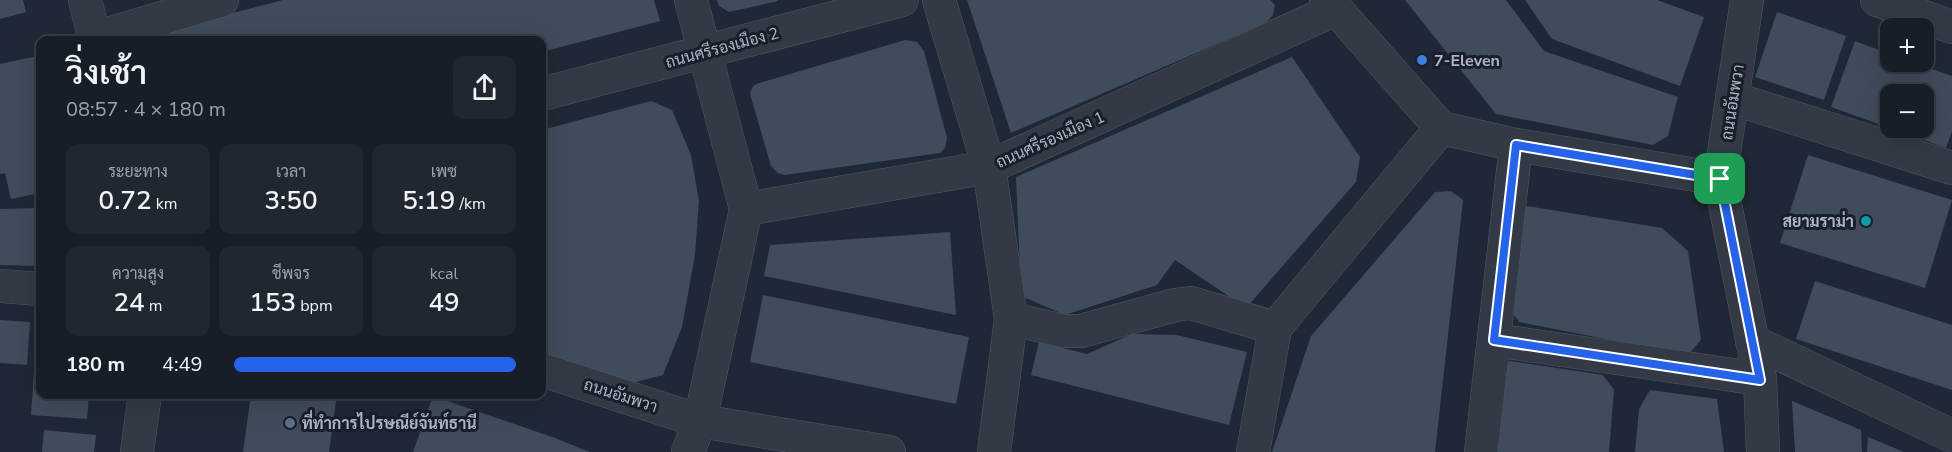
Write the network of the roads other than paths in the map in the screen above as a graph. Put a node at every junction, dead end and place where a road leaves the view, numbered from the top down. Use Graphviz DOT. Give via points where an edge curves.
graph roads {
  1 [pos="85,0"];
  2 [pos="222,0"];
  3 [pos="691,0"];
  4 [pos="902,0"];
  5 [pos="939,0"];
  6 [pos="1748,0"];
  7 [pos="1877,0"];
  8 [pos="1331,5"];
  9 [pos="1952,27"];
  10 [pos="94,36"];
  11 [pos="105,36"];
  12 [pos="704,52"];
  13 [pos="546,93"];
  14 [pos="1732,98"];
  15 [pos="1442,128"];
  16 [pos="1516,145"];
  17 [pos="989,166"];
  18 [pos="1952,168"];
  19 [pos="1720,179"];
  20 [pos="746,209"];
  21 [pos="0,286"];
  22 [pos="36,289"];
  23 [pos="1011,319"];
  24 [pos="1275,328"];
  25 [pos="1494,340"];
  26 [pos="1752,341"];
  27 [pos="546,371"];
  28 [pos="1760,380"];
  29 [pos="144,399"];
  30 [pos="700,421"];
  31 [pos="1952,436"];
  32 [pos="137,452"];
  33 [pos="688,452"];
  34 [pos="889,452"];
  35 [pos="994,452"];
  36 [pos="1253,452"];
  37 [pos="1481,452"];
  38 [pos="1763,452"];
  1 -- 10 [label="street"];
  2 -- 11 [label="street"];
  3 -- 12 [label="street"];
  4 -- 12 [label="street, ถนนศรีรองเมือง 2"];
  5 -- 17 [label="street"];
  6 -- 14 [label="street, ถนนอัมพวา"];
  7 -- 9 [label="street"];
  8 -- 15 [label="street"];
  8 -- 17 [label="street, ถนนศรีรองเมือง 1"];
  12 -- 13 [label="street, ถนนศรีรองเมือง 2"];
  12 -- 20 [label="street"];
  14 -- 18 [label="street"];
  14 -- 19 [label="street, ถนนอัมพวา"];
  15 -- 16 [label="street"];
  15 -- 24 [label="street"];
  16 -- 19 [label="street"];
  16 -- 25 [label="street"];
  17 -- 20 [label="street, ถนนศรีรองเมือง 1"];
  17 -- 23 [label="street"];
  19 -- 26 [label="street, ถนนอัมพวา"];
  20 -- 30 [label="street"];
  21 -- 22 [label="street"];
  23 -- 24 [label="street" via="1080,331 1191,303"];
  23 -- 35 [label="street"];
  24 -- 36 [label="street"];
  25 -- 28 [label="street"];
  25 -- 37 [label="street"];
  26 -- 28 [label="street, ถนนอัมพวา"];
  26 -- 31 [label="street"];
  27 -- 30 [label="street, ถนนอัมพวา"];
  28 -- 38 [label="street, ถนนอัมพวา"];
  29 -- 32 [label="street"];
  30 -- 33 [label="street"];
  30 -- 34 [label="street, ถนนอัมพวา"];
}
